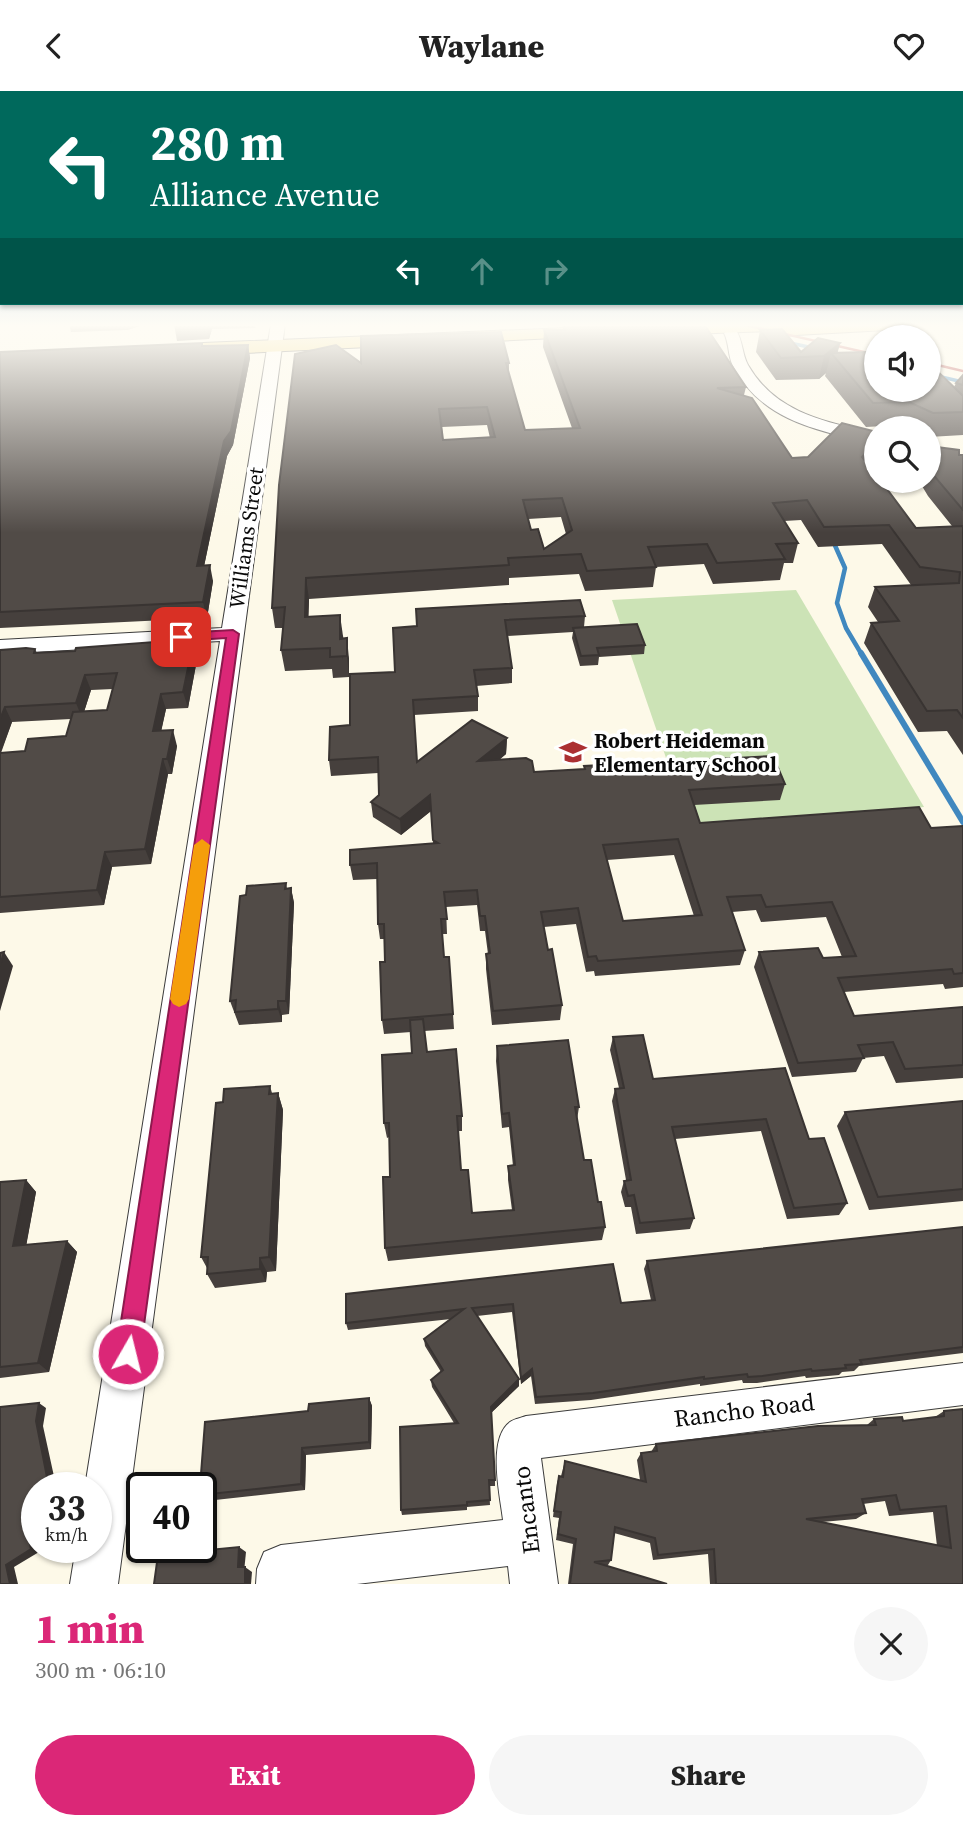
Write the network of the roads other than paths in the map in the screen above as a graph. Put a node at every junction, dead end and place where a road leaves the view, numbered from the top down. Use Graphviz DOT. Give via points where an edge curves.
graph roads {
  1 [pos="268,394"];
  2 [pos="763,394"];
  3 [pos="864,436"];
  4 [pos="233,634"];
  5 [pos="0,647"];
  6 [pos="963,1384"];
  7 [pos="526,1438"];
  8 [pos="532,1562"];
  9 [pos="280,1577"];
  10 [pos="94,1584"];
  1 -- 4 [label="street, Williams Street"];
  2 -- 3 [label="street" via="771,405 808,421"];
  4 -- 5 [label="street"];
  4 -- 10 [label="street, Williams Street"];
  6 -- 7 [label="street, Rancho Road"];
  7 -- 8 [label="street, Encanto" via="519,1446 519,1458"];
  8 -- 9 [label="street"];
}
